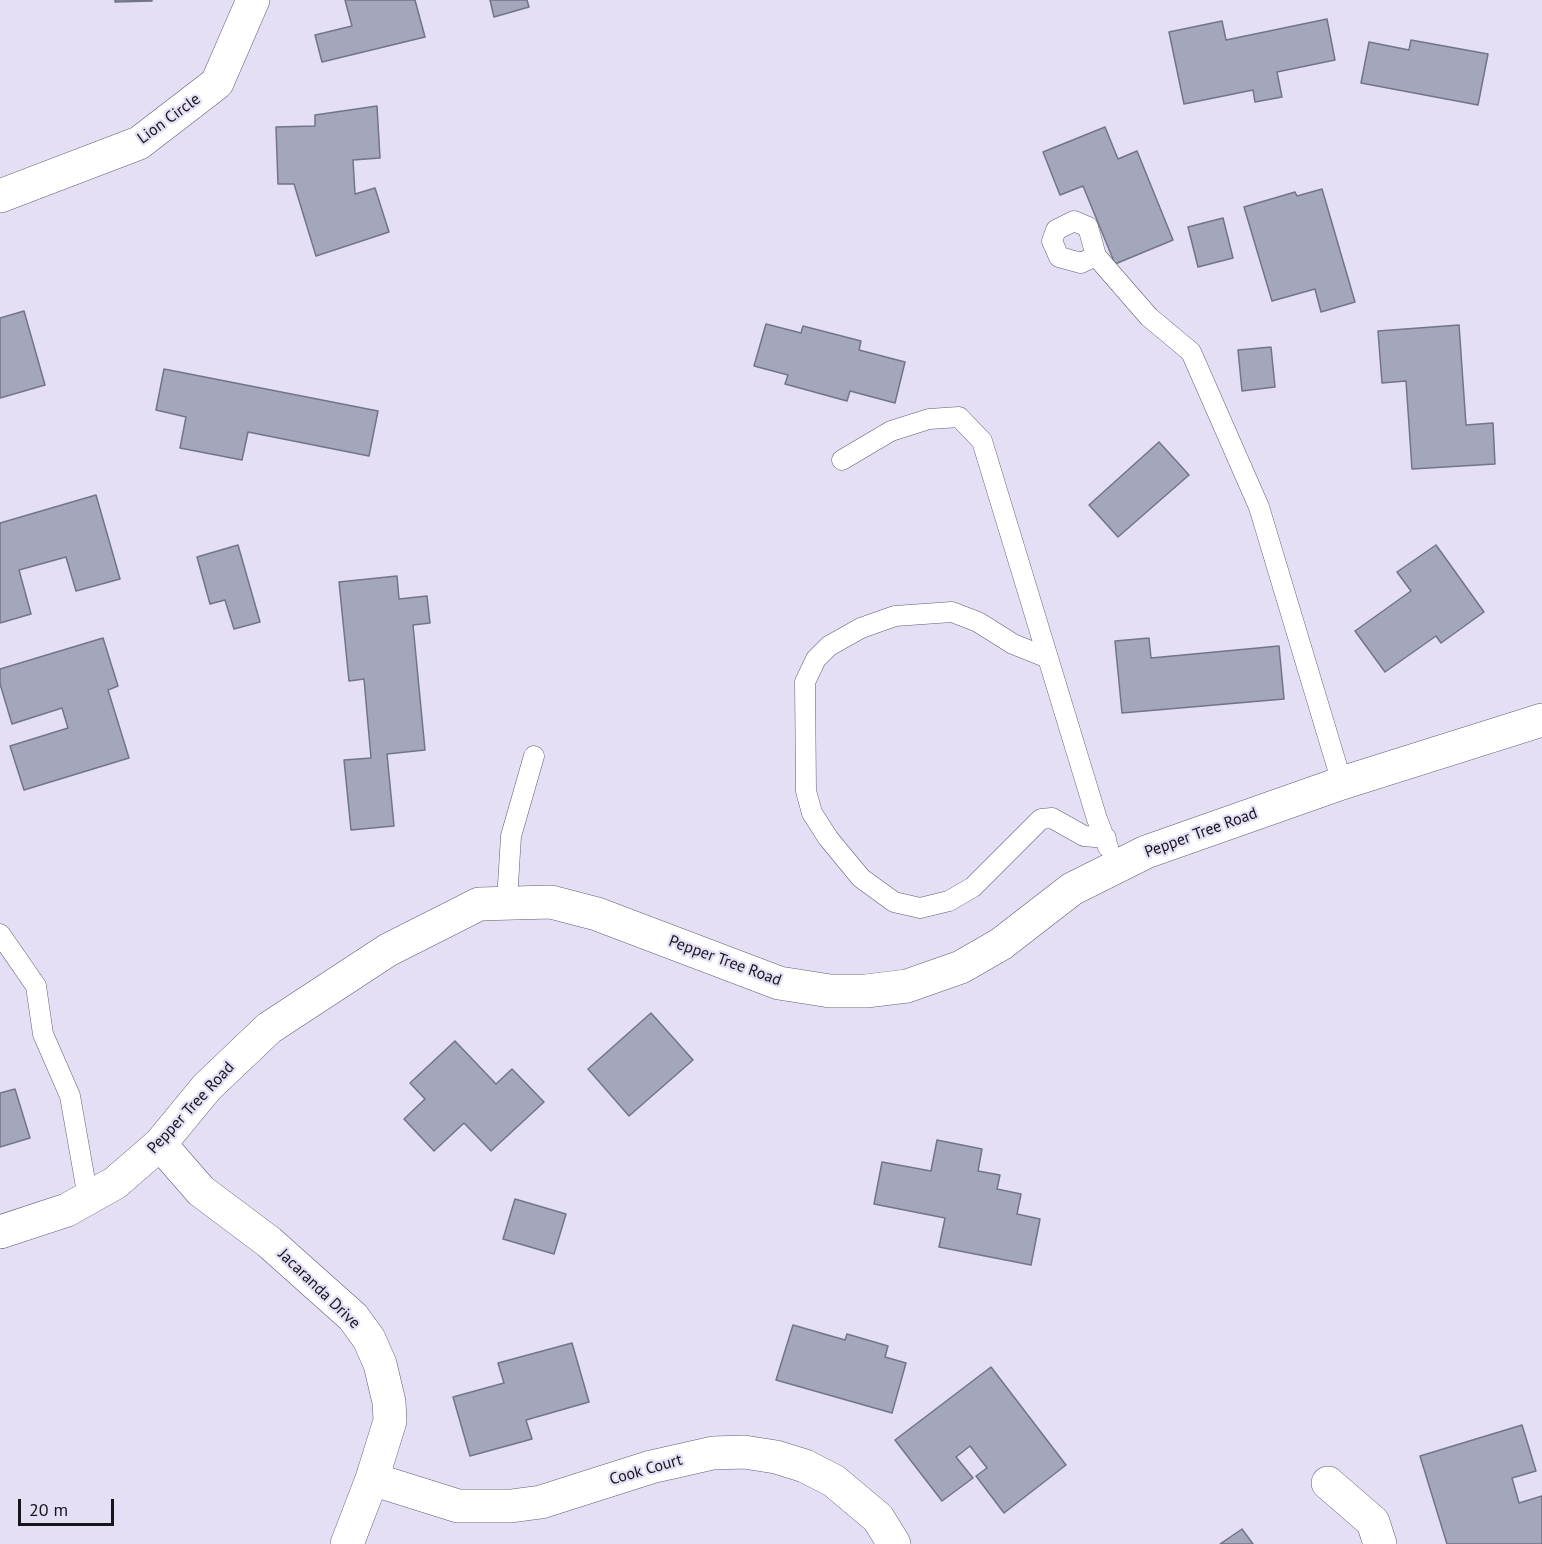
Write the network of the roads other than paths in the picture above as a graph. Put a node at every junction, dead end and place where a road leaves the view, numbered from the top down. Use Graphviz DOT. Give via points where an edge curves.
graph roads {
  1 [pos="253,0"];
  2 [pos="0,196"];
  3 [pos="1096,256"];
  4 [pos="842,460"];
  5 [pos="1048,658"];
  6 [pos="1542,702"];
  7 [pos="1528,725"];
  8 [pos="534,756"];
  9 [pos="1342,783"];
  10 [pos="1110,853"];
  11 [pos="507,901"];
  12 [pos="0,934"];
  13 [pos="160,1144"];
  14 [pos="88,1198"];
  15 [pos="0,1232"];
  16 [pos="372,1479"];
  17 [pos="1329,1483"];
  18 [pos="347,1544"];
  19 [pos="894,1544"];
  20 [pos="1380,1544"];
  1 -- 2 [label="street, Lion Circle" via="217,83 139,143"];
  3 -- 9 [label="lane" via="1149,317 1191,352 1259,507"];
  4 -- 5 [label="lane" via="891,431 929,419 959,417 982,441"];
  5 -- 10 [label="lane"];
  5 -- 10 [label="lane" via="952,612 895,616 861,628 829,646 816,659 805,682 806,791 812,813 861,878 894,902 920,908 949,901 974,887 1041,819 1052,818"];
  6 -- 7 [label="street"];
  7 -- 9 [label="street, Pepper Tree Road"];
  8 -- 11 [label="lane" via="510,836"];
  9 -- 10 [label="street, Pepper Tree Road" via="1189,836"];
  10 -- 11 [label="street, Pepper Tree Road" via="1072,889 1001,944 961,967 907,986 866,991 830,991 779,982 597,915 551,902"];
  11 -- 13 [label="street, Pepper Tree Road" via="479,904 427,929 269,1028 207,1087"];
  12 -- 14 [label="lane" via="36,986 43,1034 70,1096"];
  13 -- 14 [label="street, Pepper Tree Road" via="115,1183"];
  13 -- 16 [label="street, Jacaranda Drive" via="201,1191 269,1242 353,1317 369,1339 386,1382 390,1421"];
  14 -- 15 [label="street, Pepper Tree Road" via="67,1210"];
  16 -- 18 [label="street, Jacaranda Drive"];
  16 -- 19 [label="street, Cook Court" via="458,1506 511,1506 541,1502 651,1467 713,1453 744,1452 776,1457 834,1481 878,1518"];
  17 -- 20 [label="street" via="1373,1522"];
}
